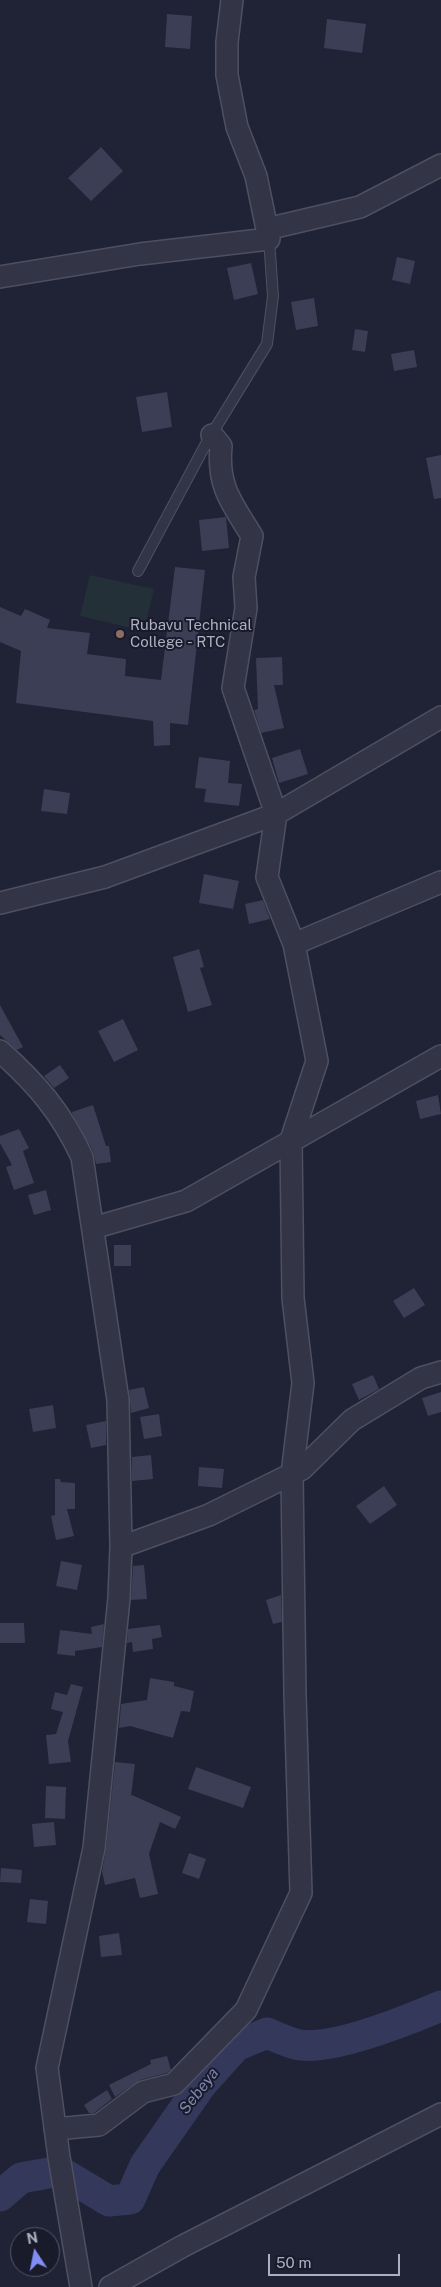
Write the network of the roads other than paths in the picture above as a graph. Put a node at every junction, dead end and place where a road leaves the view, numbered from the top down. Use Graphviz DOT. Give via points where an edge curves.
graph roads {
  1 [pos="232,0"];
  2 [pos="441,165"];
  3 [pos="268,234"];
  4 [pos="0,277"];
  5 [pos="212,435"];
  6 [pos="138,572"];
  7 [pos="441,717"];
  8 [pos="276,814"];
  9 [pos="441,882"];
  10 [pos="0,902"];
  11 [pos="294,944"];
  12 [pos="0,1051"];
  13 [pos="441,1056"];
  14 [pos="291,1140"];
  15 [pos="93,1228"];
  16 [pos="441,1372"];
  17 [pos="292,1474"];
  18 [pos="121,1547"];
  19 [pos="441,2114"];
  20 [pos="55,2129"];
  21 [pos="81,2287"];
  22 [pos="110,2287"];
  1 -- 3 [label="street" via="227,42 228,74 237,127 256,176"];
  2 -- 3 [label="street" via="360,206"];
  3 -- 4 [label="street"];
  3 -- 5 [label="lane" via="273,296 267,344"];
  5 -- 6 [label="lane"];
  5 -- 8 [label="street" via="221,446 219,459 223,487 252,536 244,577 246,608 233,688"];
  7 -- 8 [label="street"];
  8 -- 10 [label="street" via="104,877"];
  8 -- 11 [label="street" via="267,877"];
  9 -- 11 [label="street"];
  11 -- 14 [label="street" via="317,1061"];
  12 -- 15 [label="street" via="29,1077 70,1133 82,1157"];
  13 -- 14 [label="street"];
  14 -- 15 [label="street" via="186,1200"];
  14 -- 17 [label="street" via="293,1298 303,1383"];
  15 -- 18 [label="street" via="118,1400"];
  16 -- 17 [label="street" via="421,1378 352,1420 302,1469"];
  17 -- 18 [label="street" via="209,1515"];
  17 -- 20 [label="street" via="301,1893 246,2010 174,2084 143,2092 99,2125"];
  18 -- 20 [label="street" via="120,1598 94,1848 48,2068"];
  19 -- 22 [label="street" via="183,2246"];
  20 -- 21 [label="street"];
}
